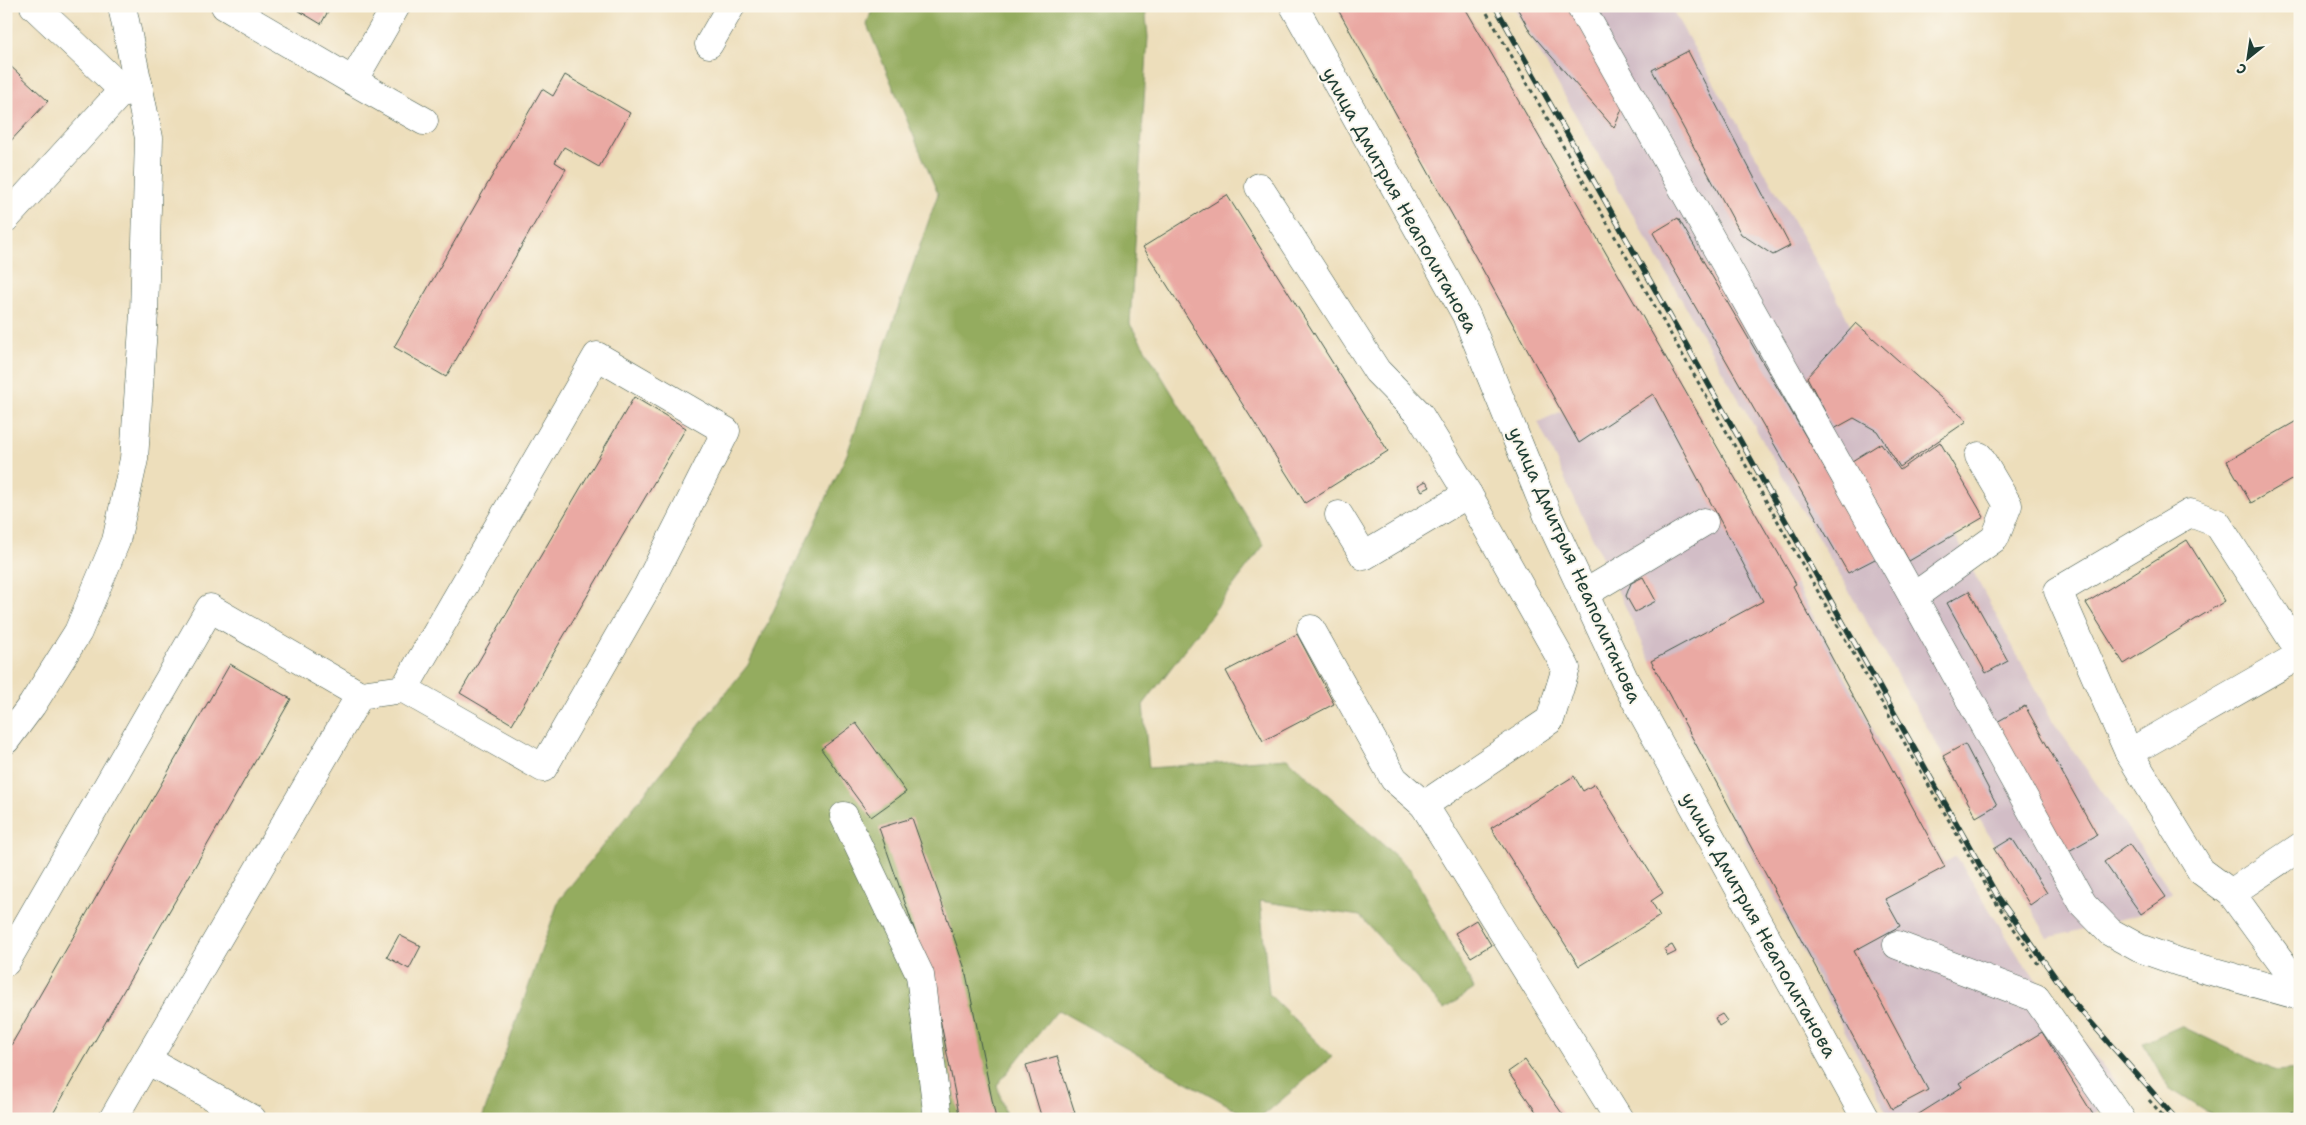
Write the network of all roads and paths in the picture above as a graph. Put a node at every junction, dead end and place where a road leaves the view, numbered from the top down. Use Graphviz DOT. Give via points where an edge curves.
graph roads {
  1 [pos="34,6"];
  2 [pos="122,6"];
  3 [pos="225,6"];
  4 [pos="396,6"];
  5 [pos="731,6"];
  6 [pos="1294,6"];
  7 [pos="1483,6"];
  8 [pos="1580,6"];
  9 [pos="710,44"];
  10 [pos="353,81"];
  11 [pos="131,87"];
  12 [pos="424,121"];
  13 [pos="1259,187"];
  14 [pos="6,218"];
  15 [pos="1979,456"];
  16 [pos="1468,494"];
  17 [pos="1339,515"];
  18 [pos="1704,522"];
  19 [pos="1584,594"];
  20 [pos="1913,597"];
  21 [pos="1311,628"];
  22 [pos="2300,654"];
  23 [pos="404,690"];
  24 [pos="360,695"];
  25 [pos="6,740"];
  26 [pos="2129,753"];
  27 [pos="1424,805"];
  28 [pos="844,816"];
  29 [pos="2300,847"];
  30 [pos="2230,893"];
  31 [pos="1897,945"];
  32 [pos="6,962"];
  33 [pos="2043,971"];
  34 [pos="2300,988"];
  35 [pos="2300,996"];
  36 [pos="147,1060"];
  37 [pos="2146,1097"];
  38 [pos="2300,1106"];
  39 [pos="113,1119"];
  40 [pos="252,1119"];
  41 [pos="938,1119"];
  42 [pos="1619,1119"];
  43 [pos="1866,1119"];
  44 [pos="2121,1119"];
  45 [pos="2166,1119"];
  46 [pos="2283,1119"];
  1 -- 11 [label="street"];
  2 -- 11 [label="street"];
  3 -- 10 [label="street"];
  4 -- 10 [label="street"];
  5 -- 9 [label="street"];
  6 -- 19 [label="street, улица Дмитрия Неаполитанова" via="1466,315 1548,516"];
  7 -- 33 [label="path" via="1994,901"];
  8 -- 20 [label="street"];
  10 -- 12 [label="street"];
  11 -- 14 [label="street"];
  11 -- 25 [label="street" via="149,138 144,313 134,459 116,541 78,632"];
  13 -- 16 [label="street" via="1377,371 1419,414"];
  15 -- 20 [label="street" via="2008,505 1995,538"];
  16 -- 17 [label="street" via="1364,556"];
  16 -- 27 [label="street" via="1566,668 1550,720"];
  18 -- 19 [label="street"];
  19 -- 43 [label="street, улица Дмитрия Неаполитанова" via="1625,681"];
  20 -- 35 [label="street" via="2083,904 2110,932 2139,948 2179,962"];
  21 -- 27 [label="street" via="1394,779"];
  22 -- 26 [label="street"];
  22 -- 26 [label="street" via="2218,523 2190,513 2058,591"];
  23 -- 23 [label="street" via="543,768 648,587 726,431 597,356"];
  23 -- 24 [label="street"];
  24 -- 32 [label="street" via="210,608"];
  24 -- 36 [label="street"];
  26 -- 30 [label="street" via="2201,871"];
  27 -- 42 [label="street"];
  28 -- 41 [label="street" via="920,975"];
  29 -- 30 [label="street"];
  30 -- 34 [label="street"];
  31 -- 44 [label="street" via="2036,998"];
  36 -- 39 [label="street"];
  36 -- 40 [label="street"];
  37 -- 45 [label="path"];
  38 -- 46 [label="path"];
}
